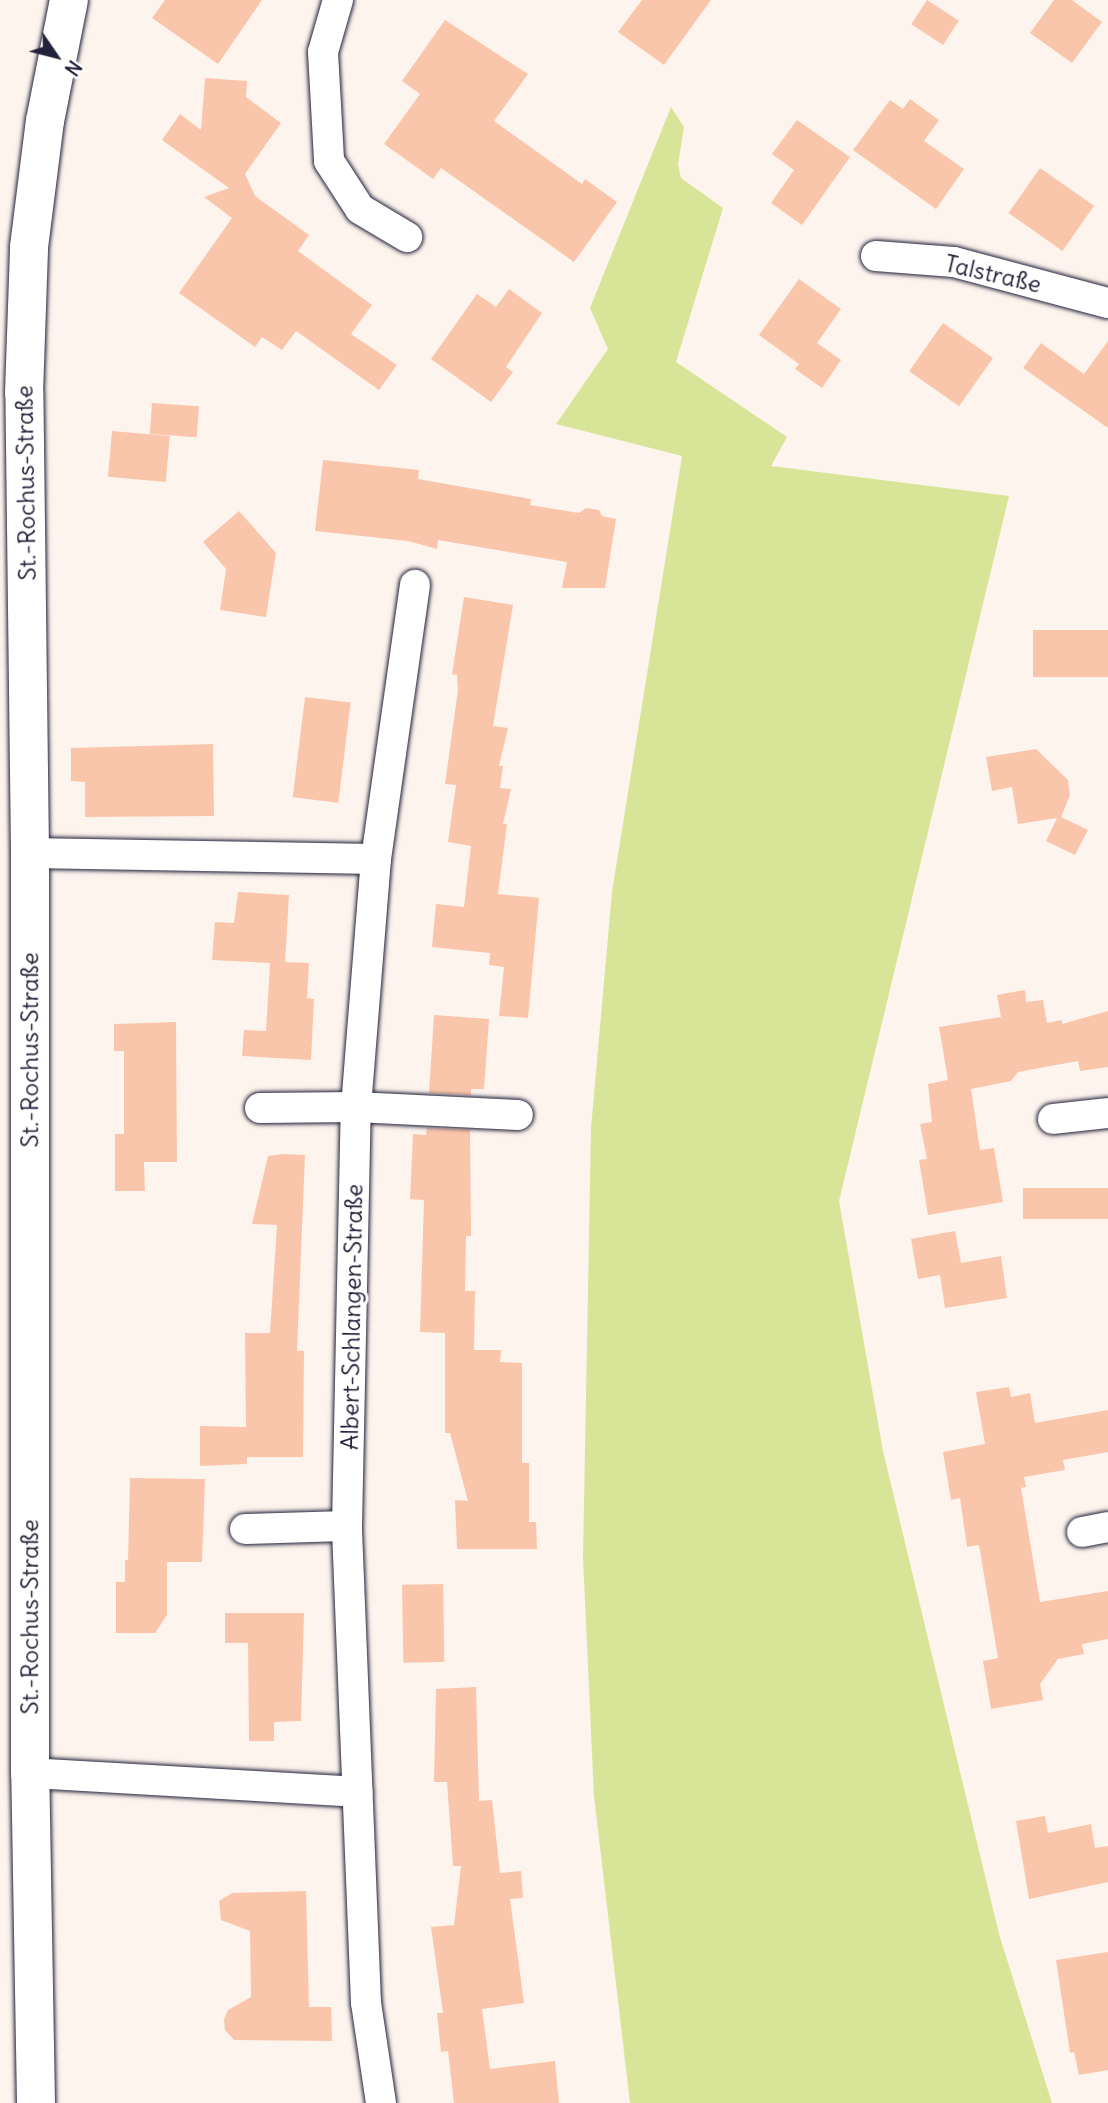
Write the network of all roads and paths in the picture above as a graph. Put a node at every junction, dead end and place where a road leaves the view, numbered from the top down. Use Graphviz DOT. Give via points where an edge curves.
graph roads {
  1 [pos="69,0"];
  2 [pos="338,0"];
  3 [pos="407,237"];
  4 [pos="876,256"];
  5 [pos="1108,303"];
  6 [pos="415,584"];
  7 [pos="30,853"];
  8 [pos="376,859"];
  9 [pos="356,1107"];
  10 [pos="260,1108"];
  11 [pos="1108,1113"];
  12 [pos="517,1115"];
  13 [pos="1053,1119"];
  14 [pos="347,1526"];
  15 [pos="245,1529"];
  16 [pos="30,1773"];
  17 [pos="357,1792"];
  18 [pos="36,2103"];
  19 [pos="380,2103"];
  1 -- 7 [label="street, St.-Rochus-Straße" via="45,121 29,247 24,393"];
  2 -- 3 [label="street" via="323,52 329,161 360,209"];
  4 -- 5 [label="street, Talstraße" via="954,262"];
  6 -- 8 [label="street, Albert-Schlangen-Straße"];
  7 -- 8 [label="street"];
  7 -- 16 [label="street, St.-Rochus-Straße"];
  8 -- 9 [label="street, Albert-Schlangen-Straße"];
  9 -- 10 [label="street"];
  9 -- 12 [label="street"];
  9 -- 14 [label="street, Albert-Schlangen-Straße"];
  11 -- 13 [label="street"];
  14 -- 15 [label="street"];
  14 -- 17 [label="street, Albert-Schlangen-Straße"];
  16 -- 17 [label="street"];
  16 -- 18 [label="street, St.-Rochus-Straße"];
  17 -- 19 [label="street, Albert-Schlangen-Straße" via="366,2003"];
}
